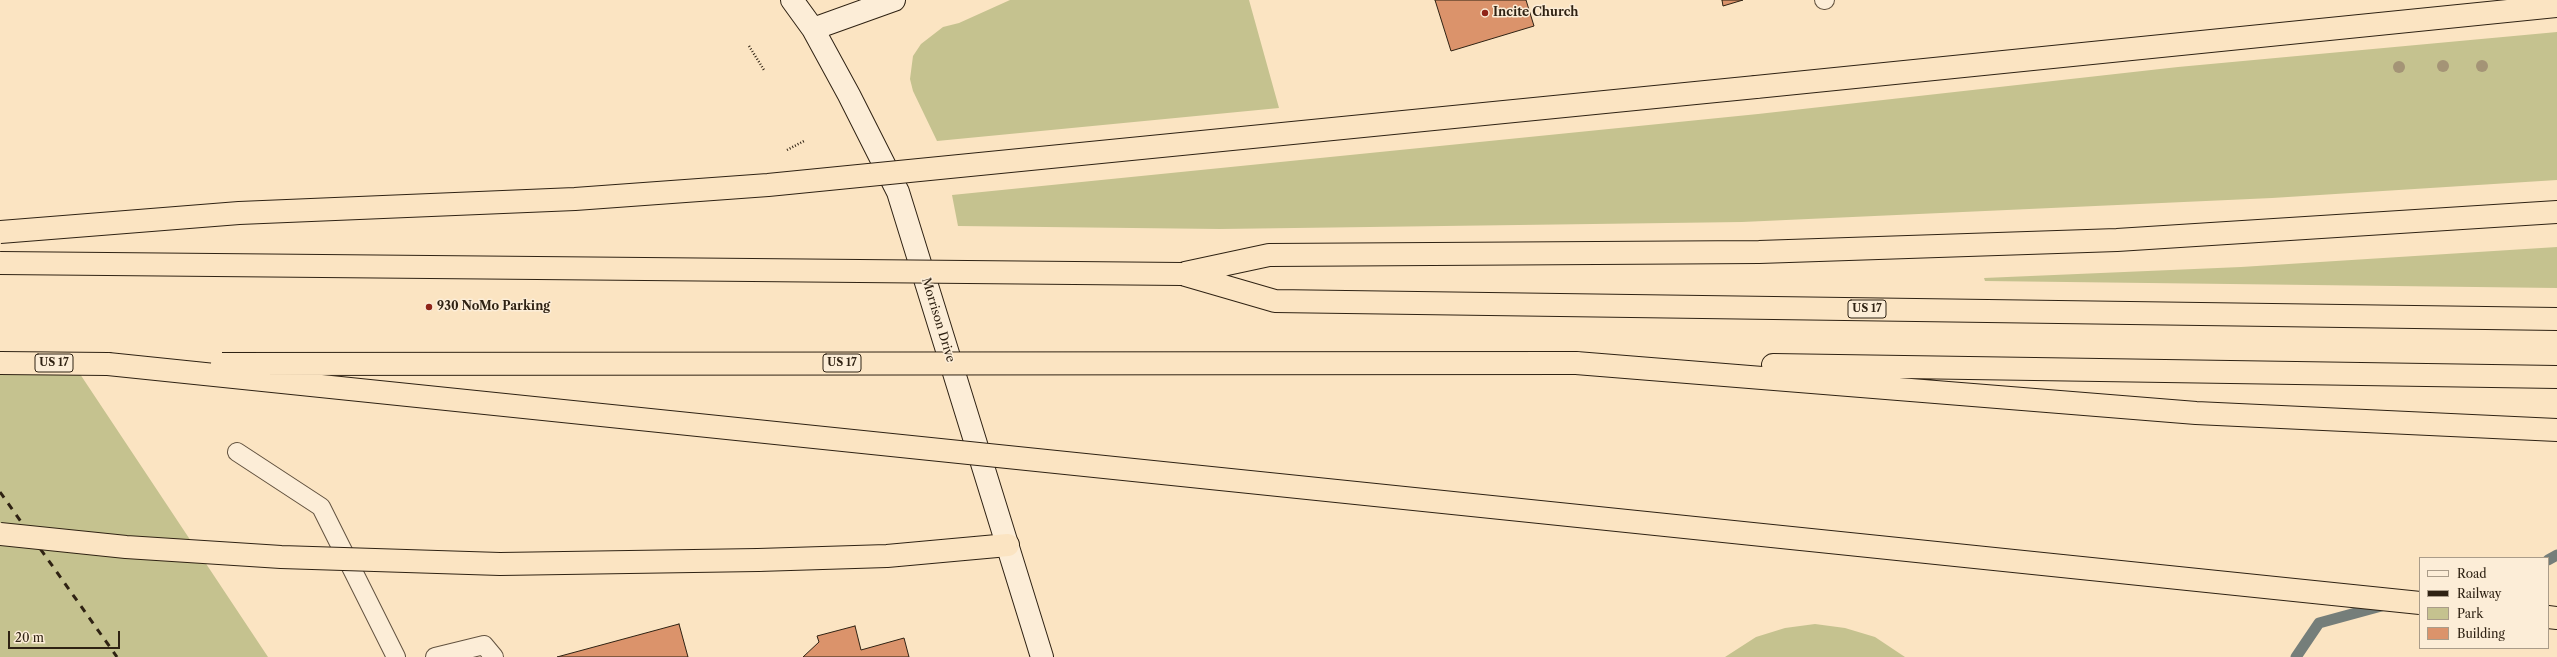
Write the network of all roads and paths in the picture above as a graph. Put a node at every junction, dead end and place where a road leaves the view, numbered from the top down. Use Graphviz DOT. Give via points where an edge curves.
graph roads {
  1 [pos="792,0"];
  2 [pos="894,0"];
  3 [pos="2557,6"];
  4 [pos="813,29"];
  5 [pos="749,46"];
  6 [pos="764,70"];
  7 [pos="2557,212"];
  8 [pos="0,232"];
  9 [pos="0,263"];
  10 [pos="1182,274"];
  11 [pos="2557,319"];
  12 [pos="0,363"];
  13 [pos="1576,363"];
  14 [pos="108,364"];
  15 [pos="2557,377"];
  16 [pos="2557,430"];
  17 [pos="237,452"];
  18 [pos="0,534"];
  19 [pos="1008,545"];
  20 [pos="2419,603"];
  21 [pos="396,657"];
  22 [pos="435,657"];
  23 [pos="494,657"];
  24 [pos="1042,657"];
  1 -- 4 [label="main road, Morrison Drive"];
  2 -- 4 [label="main road"];
  3 -- 8 [label="highway, bridge" via="768,185 575,199 240,213"];
  4 -- 19 [label="main road, Morrison Drive" via="898,192"];
  5 -- 6 [label="path"];
  7 -- 10 [label="highway" via="2118,240 1775,252 1269,255"];
  9 -- 10 [label="highway, US 17, bridge"];
  10 -- 11 [label="highway, US 17" via="1276,301"];
  12 -- 14 [label="highway, US 17"];
  13 -- 14 [label="highway, US 17, bridge"];
  13 -- 15 [label="highway, US 17"];
  13 -- 16 [label="highway" via="2196,413"];
  14 -- 20 [label="highway, bridge"];
  17 -- 21 [label="lane" via="321,507"];
  18 -- 19 [label="highway, bridge" via="126,547 281,557 500,564 887,556"];
  19 -- 24 [label="main road, Morrison Drive"];
  22 -- 23 [label="lane" via="484,645"];
}
